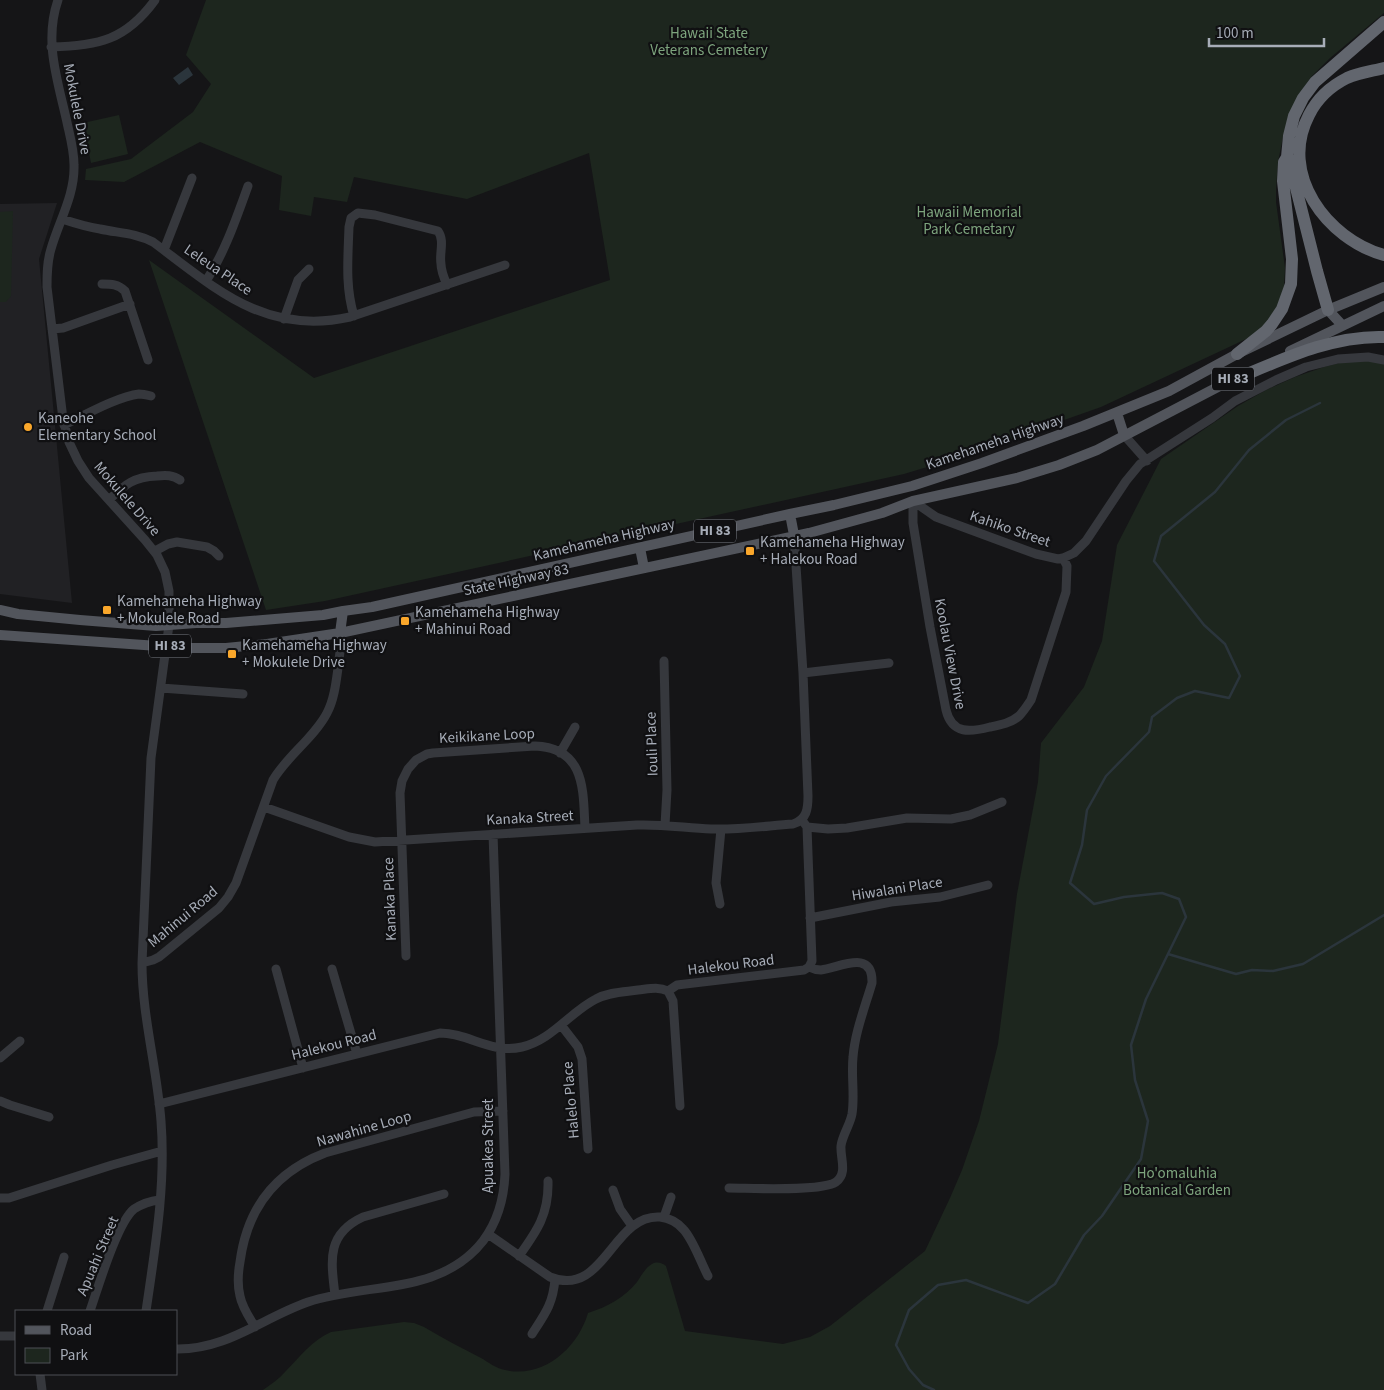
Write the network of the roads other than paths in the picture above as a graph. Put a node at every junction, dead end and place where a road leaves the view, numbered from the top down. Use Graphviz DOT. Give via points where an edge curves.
graph roads {
  1 [pos="58,0"];
  2 [pos="155,0"];
  3 [pos="1384,22"];
  4 [pos="51,47"];
  5 [pos="1384,68"];
  6 [pos="1287,157"];
  7 [pos="192,178"];
  8 [pos="248,186"];
  9 [pos="62,219"];
  10 [pos="164,250"];
  11 [pos="1384,256"];
  12 [pos="505,265"];
  13 [pos="309,269"];
  14 [pos="206,281"];
  15 [pos="102,284"];
  16 [pos="447,285"];
  17 [pos="1384,287"];
  18 [pos="130,304"];
  19 [pos="1384,306"];
  20 [pos="1328,310"];
  21 [pos="354,316"];
  22 [pos="284,319"];
  23 [pos="1342,326"];
  24 [pos="52,329"];
  25 [pos="1384,337"];
  26 [pos="1237,354"];
  27 [pos="148,360"];
  28 [pos="1384,360"];
  29 [pos="1228,382"];
  30 [pos="151,396"];
  31 [pos="1117,413"];
  32 [pos="64,425"];
  33 [pos="1124,435"];
  34 [pos="1147,461"];
  35 [pos="180,480"];
  36 [pos="912,486"];
  37 [pos="109,500"];
  38 [pos="913,501"];
  39 [pos="790,514"];
  40 [pos="794,535"];
  41 [pos="640,548"];
  42 [pos="155,551"];
  43 [pos="219,556"];
  44 [pos="1063,558"];
  45 [pos="644,568"];
  46 [pos="0,610"];
  47 [pos="343,611"];
  48 [pos="169,625"];
  49 [pos="340,633"];
  50 [pos="0,635"];
  51 [pos="166,646"];
  52 [pos="664,661"];
  53 [pos="889,663"];
  54 [pos="803,673"];
  55 [pos="162,688"];
  56 [pos="243,694"];
  57 [pos="575,727"];
  58 [pos="560,753"];
  59 [pos="1002,802"];
  60 [pos="264,807"];
  61 [pos="804,824"];
  62 [pos="665,825"];
  63 [pos="585,828"];
  64 [pos="721,829"];
  65 [pos="494,834"];
  66 [pos="402,840"];
  67 [pos="988,885"];
  68 [pos="720,904"];
  69 [pos="810,918"];
  70 [pos="406,956"];
  71 [pos="142,962"];
  72 [pos="809,967"];
  73 [pos="276,969"];
  74 [pos="332,969"];
  75 [pos="668,991"];
  76 [pos="561,1025"];
  77 [pos="20,1041"];
  78 [pos="501,1048"];
  79 [pos="357,1054"];
  80 [pos="0,1058"];
  81 [pos="303,1068"];
  82 [pos="0,1101"];
  83 [pos="159,1104"];
  84 [pos="680,1106"];
  85 [pos="503,1111"];
  86 [pos="49,1117"];
  87 [pos="588,1149"];
  88 [pos="162,1151"];
  89 [pos="548,1181"];
  90 [pos="729,1188"];
  91 [pos="613,1190"];
  92 [pos="444,1194"];
  93 [pos="671,1197"];
  94 [pos="0,1198"];
  95 [pos="160,1200"];
  96 [pos="664,1218"];
  97 [pos="632,1226"];
  98 [pos="488,1234"];
  99 [pos="519,1256"];
  100 [pos="64,1257"];
  101 [pos="708,1276"];
  102 [pos="555,1279"];
  103 [pos="335,1295"];
  104 [pos="47,1310"];
  105 [pos="90,1310"];
  106 [pos="146,1310"];
  107 [pos="255,1327"];
  108 [pos="532,1334"];
  109 [pos="0,1336"];
  110 [pos="15,1336"];
  111 [pos="178,1349"];
  112 [pos="40,1375"];
  113 [pos="42,1390"];
  1 -- 4 [label="street, Mokulele Drive" via="51,25"];
  2 -- 4 [label="street" via="127,29 109,39 89,45"];
  3 -- 6 [label="highway" via="1309,90 1298,106 1291,126"];
  4 -- 9 [label="street, Mokulele Drive" via="74,164 71,193"];
  5 -- 11 [label="highway" via="1356,74 1324,94 1304,127 1300,156 1306,186 1329,222 1353,242"];
  6 -- 20 [label="highway" via="1291,161"];
  6 -- 26 [label="highway" via="1283,180 1292,260 1289,292 1272,324"];
  7 -- 10 [label="street"];
  8 -- 14 [label="street" via="227,243"];
  9 -- 10 [label="street, Leleua Place" via="92,228 138,235"];
  9 -- 24 [label="street, Mokulele Drive" via="47,269"];
  10 -- 14 [label="street, Leleua Place"];
  12 -- 16 [label="street, Leleua Place"];
  13 -- 22 [label="street" via="298,280"];
  14 -- 22 [label="street, Leleua Place" via="237,302"];
  15 -- 18 [label="street" via="121,287"];
  16 -- 21 [label="street, Leleua Place"];
  16 -- 21 [label="street" via="441,266 442,240 438,231 358,213 350,221 348,237 348,285"];
  17 -- 20 [label="main road, Kamehameha Highway / HI 83"];
  18 -- 24 [label="street"];
  18 -- 27 [label="street"];
  19 -- 23 [label="main road, Kamehameha Highway / HI 83"];
  20 -- 23 [label="main road"];
  20 -- 26 [label="main road, Kamehameha Highway / HI 83"];
  21 -- 22 [label="street, Leleua Place" via="324,322"];
  23 -- 29 [label="main road, Kamehameha Highway / HI 83"];
  24 -- 32 [label="street, Mokulele Drive"];
  25 -- 29 [label="highway" via="1338,341"];
  26 -- 31 [label="main road, Kamehameha Highway / HI 83" via="1169,391"];
  28 -- 34 [label="street, Kahiko Street" via="1338,358 1276,380 1235,401"];
  29 -- 33 [label="main road, Kamehameha Highway / HI 83"];
  30 -- 32 [label="street" via="139,394 126,398"];
  31 -- 33 [label="main road"];
  31 -- 36 [label="main road, Kamehameha Highway / HI 83"];
  32 -- 37 [label="street, Mokulele Drive" via="83,470"];
  33 -- 34 [label="street"];
  33 -- 38 [label="main road, Kamehameha Highway / HI 83" via="1060,465"];
  34 -- 44 [label="street, Kahiko Street" via="1130,475 1086,541 1074,553"];
  35 -- 37 [label="street" via="167,475 140,478 125,485"];
  36 -- 38 [label="main road"];
  36 -- 39 [label="main road, Kamehameha Highway / HI 83"];
  37 -- 42 [label="street, Mokulele Drive"];
  38 -- 40 [label="main road, State Highway 83 / HI 83" via="882,513"];
  38 -- 44 [label="street, Kahiko Street" via="936,517 1036,554"];
  38 -- 44 [label="street, Koolau View Drive" via="916,542 947,715 955,726 963,730 972,731 1008,722 1019,716 1031,700 1066,592 1067,566"];
  39 -- 40 [label="main road"];
  39 -- 41 [label="main road, Kamehameha Highway / HI 83"];
  40 -- 45 [label="main road, State Highway 83 / HI 83"];
  40 -- 54 [label="street"];
  41 -- 45 [label="main road"];
  41 -- 47 [label="main road, Kamehameha Highway / HI 83"];
  42 -- 43 [label="street" via="177,542 207,547"];
  42 -- 48 [label="street, Mokulele Drive" via="168,582"];
  45 -- 49 [label="main road, State Highway 83 / HI 83"];
  46 -- 48 [label="main road, Kamehameha Highway / HI 83" via="80,620"];
  47 -- 48 [label="main road, Kamehameha Highway / HI 83" via="263,620"];
  47 -- 49 [label="main road"];
  48 -- 51 [label="street, Mokulele Drive"];
  49 -- 51 [label="main road, State Highway 83 / HI 83" via="226,648"];
  49 -- 60 [label="street, Mahinui Road" via="342,640 336,682 328,710 273,780"];
  50 -- 51 [label="main road, State Highway 83 / HI 83"];
  51 -- 55 [label="street, Mokulele Drive"];
  52 -- 62 [label="street, Iouli Place"];
  53 -- 54 [label="street"];
  54 -- 61 [label="street" via="808,796"];
  55 -- 56 [label="street"];
  55 -- 71 [label="street, Mokulele Drive" via="152,752"];
  57 -- 58 [label="street"];
  58 -- 63 [label="street" via="572,763 581,780"];
  58 -- 66 [label="street, Keikikane Loop" via="535,746 433,753 421,757 412,764 402,781"];
  59 -- 61 [label="street, Kanaka Street" via="951,819 907,818 828,829"];
  60 -- 66 [label="street, Kanaka Street" via="357,839 375,842"];
  60 -- 71 [label="street, Mahinui Road" via="228,898 159,957"];
  61 -- 64 [label="street, Kanaka Street"];
  61 -- 69 [label="street"];
  62 -- 63 [label="street, Kanaka Street"];
  62 -- 64 [label="street, Kanaka Street"];
  63 -- 65 [label="street, Kanaka Street"];
  64 -- 68 [label="street" via="716,883"];
  65 -- 66 [label="street, Kanaka Street"];
  65 -- 78 [label="street, Apuakea Street"];
  66 -- 70 [label="street, Kanaka Place"];
  67 -- 69 [label="street, Hiwalani Place" via="940,897 891,902"];
  69 -- 72 [label="street" via="812,961"];
  71 -- 83 [label="street, Mahinui Road"];
  72 -- 75 [label="street, Halekou Road" via="801,971 678,985"];
  72 -- 90 [label="street, Halekou Road" via="822,970 859,962 869,969 872,978 854,1046 853,1109 841,1144 842,1175 834,1183 809,1188"];
  73 -- 81 [label="street"];
  74 -- 79 [label="street"];
  75 -- 76 [label="street, Halekou Road" via="658,988 608,994 588,1004"];
  75 -- 84 [label="street" via="674,1001"];
  76 -- 78 [label="street, Halekou Road" via="531,1044"];
  76 -- 87 [label="street, Halelo Place" via="578,1047 582,1059"];
  77 -- 80 [label="street"];
  78 -- 79 [label="street, Halekou Road" via="440,1033"];
  78 -- 85 [label="street, Apuakea Street"];
  79 -- 81 [label="street, Halekou Road"];
  81 -- 83 [label="street, Halekou Road"];
  82 -- 86 [label="street"];
  83 -- 88 [label="street, Mahinui Road"];
  85 -- 98 [label="street, Apuakea Street" via="505,1185 497,1217"];
  85 -- 107 [label="street, Nawahine Loop" via="474,1112 325,1153 297,1166 280,1179 255,1212 241,1251 239,1294"];
  88 -- 94 [label="street" via="9,1198"];
  88 -- 95 [label="street, Mahinui Road"];
  89 -- 99 [label="street" via="542,1219"];
  91 -- 97 [label="street" via="620,1209"];
  92 -- 103 [label="street" via="363,1217 346,1228 332,1253"];
  93 -- 96 [label="street"];
  95 -- 105 [label="street, Apuahi Street" via="133,1210 122,1224"];
  95 -- 106 [label="street, Mahinui Road"];
  96 -- 97 [label="street" via="647,1218"];
  96 -- 101 [label="street" via="687,1233"];
  97 -- 102 [label="street" via="587,1275 571,1281"];
  98 -- 99 [label="street"];
  98 -- 103 [label="street, Apuakea Street" via="464,1260 438,1275"];
  99 -- 102 [label="street"];
  100 -- 104 [label="street"];
  102 -- 108 [label="street" via="551,1304"];
  103 -- 107 [label="street, Apuakea Street" via="299,1305"];
  107 -- 111 [label="street, Apuakea Street" via="215,1344"];
  109 -- 110 [label="street"];
  112 -- 113 [label="street"];
}
